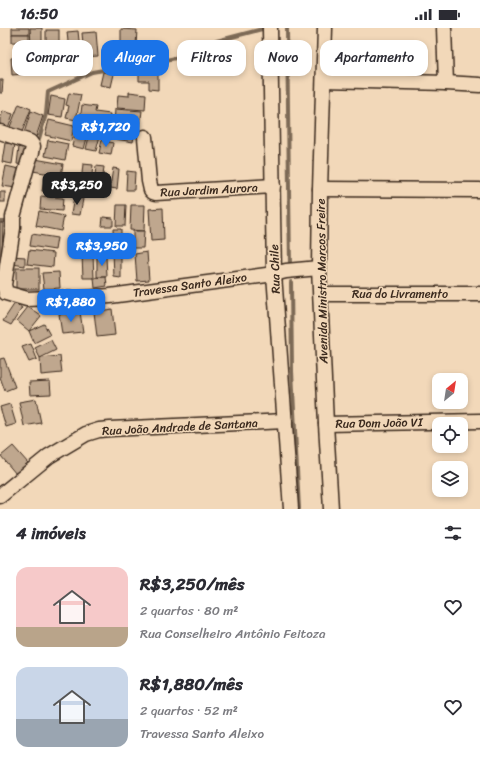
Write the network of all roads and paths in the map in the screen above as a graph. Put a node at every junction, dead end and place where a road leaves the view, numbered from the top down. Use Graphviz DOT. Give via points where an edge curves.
graph roads {
  1 [pos="270,28"];
  2 [pos="326,28"];
  3 [pos="444,28"];
  4 [pos="324,80"];
  5 [pos="446,83"];
  6 [pos="480,85"];
  7 [pos="0,132"];
  8 [pos="144,137"];
  9 [pos="274,186"];
  10 [pos="320,189"];
  11 [pos="480,190"];
  12 [pos="319,268"];
  13 [pos="280,272"];
  14 [pos="2,285"];
  15 [pos="321,294"];
  16 [pos="480,294"];
  17 [pos="285,421"];
  18 [pos="480,421"];
  19 [pos="326,424"];
  20 [pos="0,496"];
  21 [pos="291,509"];
  22 [pos="331,509"];
  1 -- 9 [label="street, Rua Chile"];
  2 -- 4 [label="street, Avenida Ministro Marcos Freire"];
  3 -- 5 [label="street"];
  4 -- 5 [label="street"];
  4 -- 10 [label="street, Avenida Ministro Marcos Freire"];
  5 -- 6 [label="street"];
  7 -- 14 [label="street" via="30,142 33,146 14,217"];
  8 -- 9 [label="street, Rua Jardim Aurora" via="152,192"];
  9 -- 13 [label="street, Rua Chile"];
  10 -- 11 [label="street"];
  10 -- 12 [label="street, Avenida Ministro Marcos Freire"];
  12 -- 13 [label="street"];
  12 -- 15 [label="street, Avenida Ministro Marcos Freire"];
  13 -- 14 [label="street, Travessa Santo Aleixo" via="73,299 27,299 6,293"];
  13 -- 17 [label="street, Rua Chile"];
  15 -- 16 [label="street, Rua do Livramento"];
  15 -- 19 [label="street, Avenida Ministro Marcos Freire"];
  17 -- 20 [label="street, Rua João Andrade de Santana" via="99,430 86,434 49,456"];
  17 -- 21 [label="street, Rua Chile"];
  18 -- 19 [label="street, Rua Dom João VI"];
  19 -- 22 [label="street, Avenida Ministro Marcos Freire"];
}
